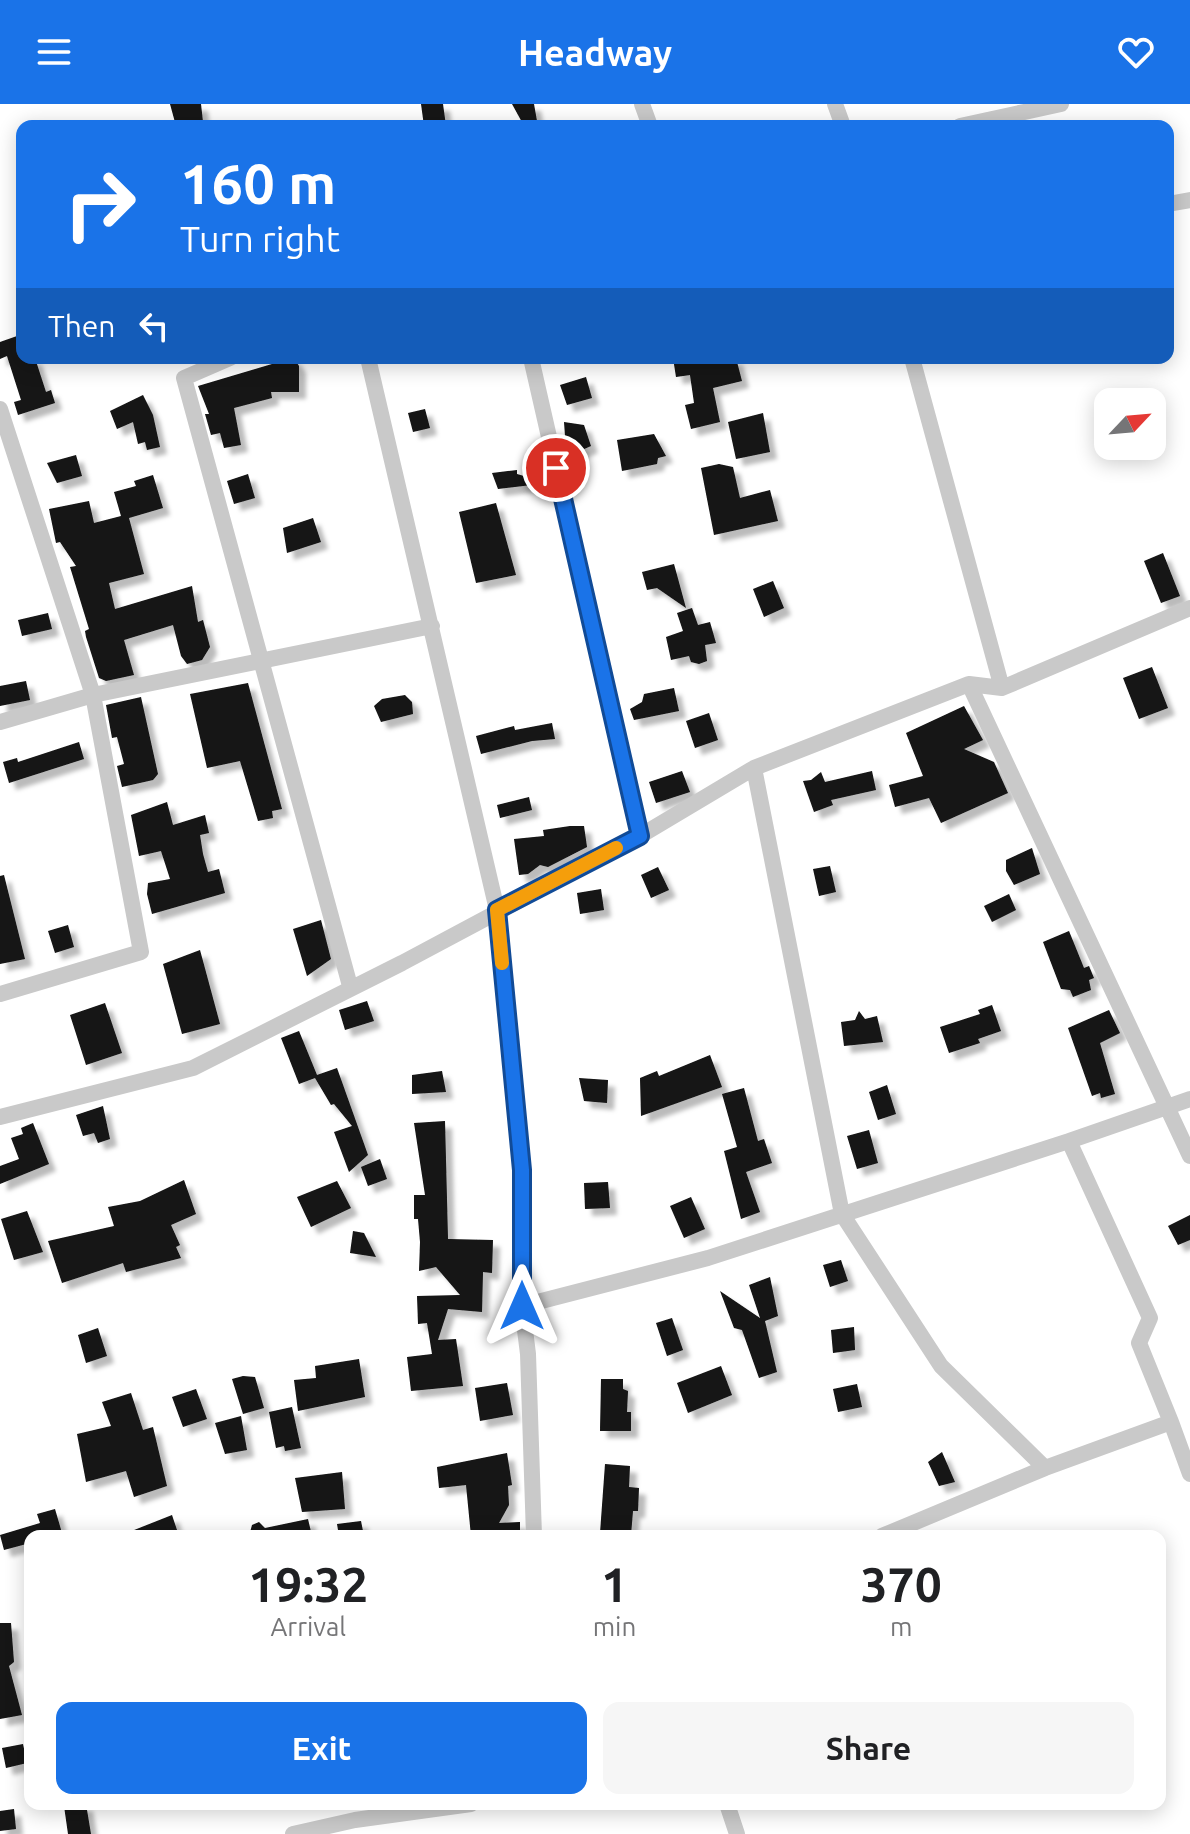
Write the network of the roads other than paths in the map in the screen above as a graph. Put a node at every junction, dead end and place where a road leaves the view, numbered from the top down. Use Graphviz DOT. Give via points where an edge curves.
graph roads {
  1 [pos="1061,104"];
  2 [pos="988,120"];
  3 [pos="216,364"];
  4 [pos="369,364"];
  5 [pos="532,364"];
  6 [pos="914,364"];
  7 [pos="0,409"];
  8 [pos="1190,608"];
  9 [pos="432,626"];
  10 [pos="262,660"];
  11 [pos="969,684"];
  12 [pos="1002,688"];
  13 [pos="93,695"];
  14 [pos="0,722"];
  15 [pos="754,768"];
  16 [pos="640,836"];
  17 [pos="497,910"];
  18 [pos="350,986"];
  19 [pos="0,994"];
  20 [pos="1190,1099"];
  21 [pos="1167,1107"];
  22 [pos="0,1117"];
  23 [pos="1069,1141"];
  24 [pos="1190,1156"];
  25 [pos="842,1214"];
  26 [pos="522,1306"];
  27 [pos="1171,1422"];
  28 [pos="1045,1468"];
  29 [pos="1190,1474"];
  30 [pos="534,1530"];
  31 [pos="896,1530"];
  32 [pos="428,1810"];
  33 [pos="729,1810"];
  34 [pos="293,1834"];
  35 [pos="737,1834"];
  1 -- 2 [label="street"];
  3 -- 10 [label="street" via="184,378"];
  4 -- 9 [label="street"];
  5 -- 16 [label="street"];
  6 -- 12 [label="street"];
  7 -- 13 [label="street"];
  8 -- 12 [label="street"];
  9 -- 10 [label="street"];
  9 -- 17 [label="street"];
  10 -- 13 [label="street"];
  10 -- 18 [label="street"];
  11 -- 12 [label="street"];
  11 -- 15 [label="street"];
  11 -- 21 [label="street"];
  13 -- 14 [label="street"];
  13 -- 19 [label="street" via="141,952"];
  15 -- 16 [label="street"];
  15 -- 25 [label="street"];
  16 -- 17 [label="street"];
  17 -- 18 [label="street"];
  17 -- 26 [label="street" via="522,1170"];
  18 -- 22 [label="street" via="193,1068"];
  20 -- 21 [label="street"];
  21 -- 23 [label="street"];
  21 -- 24 [label="street"];
  23 -- 25 [label="street"];
  23 -- 27 [label="street" via="1150,1318 1139,1343"];
  25 -- 26 [label="street" via="708,1258"];
  25 -- 28 [label="street" via="941,1366"];
  26 -- 30 [label="street"];
  27 -- 28 [label="street"];
  27 -- 29 [label="street"];
  28 -- 31 [label="street"];
  32 -- 34 [label="street"];
  33 -- 35 [label="street"];
}
